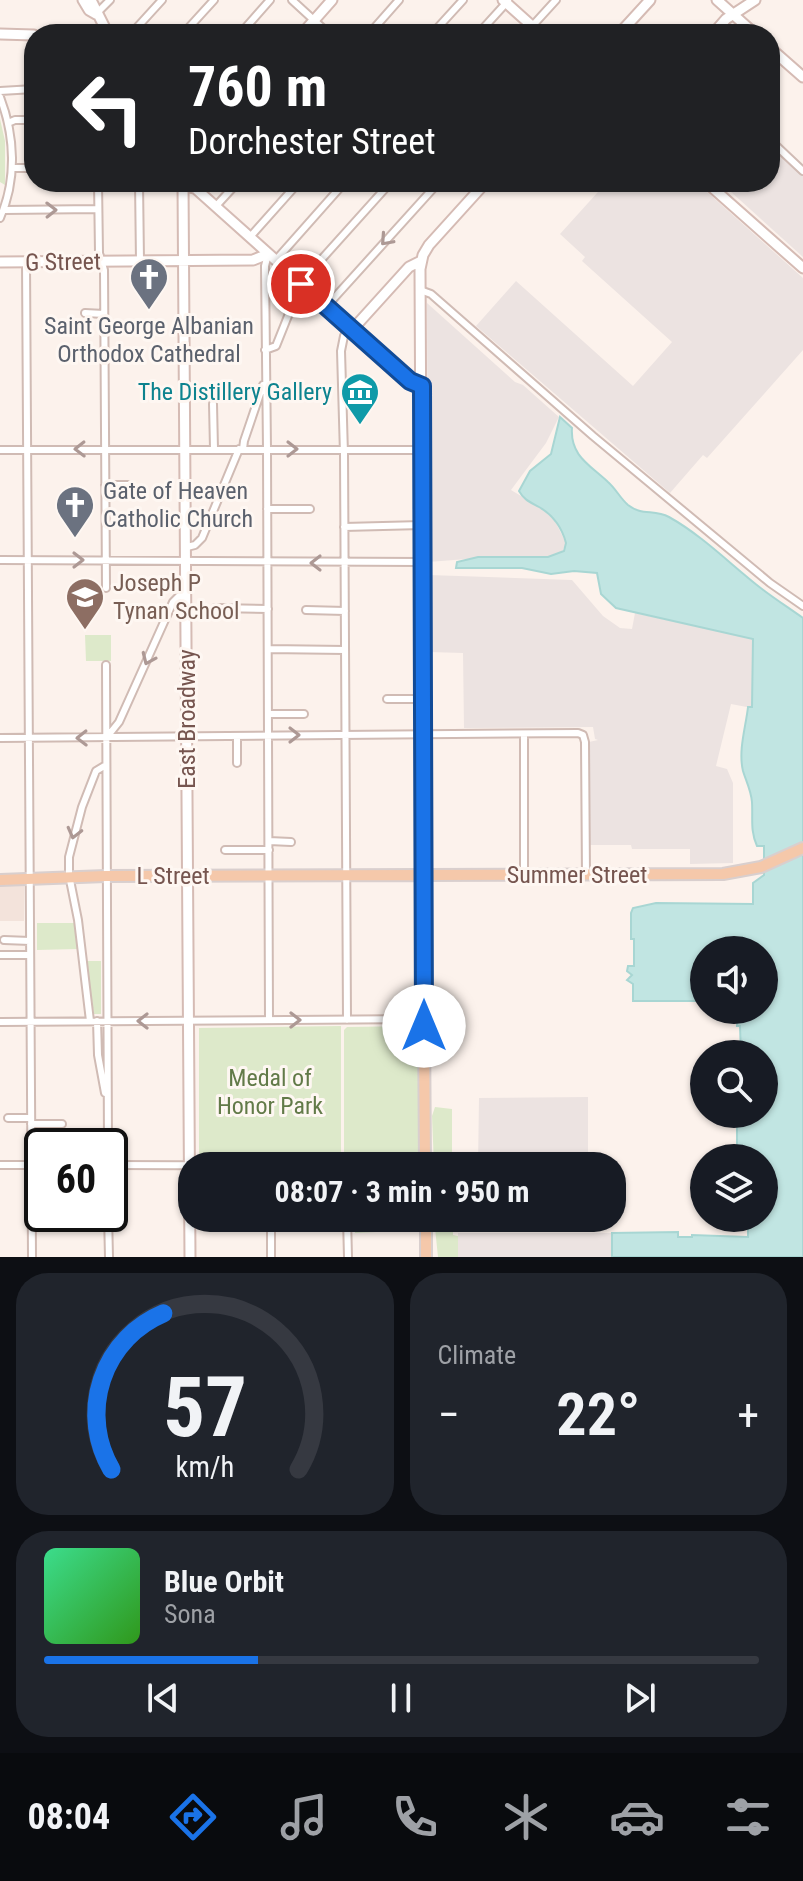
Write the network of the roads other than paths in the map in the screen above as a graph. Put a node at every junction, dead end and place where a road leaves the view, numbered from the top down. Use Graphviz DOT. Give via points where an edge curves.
graph roads {
  1 [pos="83,0"];
  2 [pos="91,0"];
  3 [pos="110,0"];
  4 [pos="162,0"];
  5 [pos="214,0"];
  6 [pos="270,0"];
  7 [pos="292,0"];
  8 [pos="332,0"];
  9 [pos="399,0"];
  10 [pos="463,0"];
  11 [pos="556,0"];
  12 [pos="650,0"];
  13 [pos="717,0"];
  14 [pos="755,0"];
  15 [pos="506,1"];
  16 [pos="96,14"];
  17 [pos="733,15"];
  18 [pos="314,20"];
  19 [pos="100,24"];
  20 [pos="140,24"];
  21 [pos="192,24"];
  22 [pos="249,24"];
  23 [pos="311,24"];
  24 [pos="318,24"];
  25 [pos="378,24"];
  26 [pos="441,24"];
  27 [pos="486,24"];
  28 [pos="524,24"];
  29 [pos="534,24"];
  30 [pos="628,24"];
  31 [pos="724,24"];
  32 [pos="743,24"];
  33 [pos="0,34"];
  34 [pos="24,35"];
  35 [pos="780,57"];
  36 [pos="803,77"];
  37 [pos="24,90"];
  38 [pos="0,91"];
  39 [pos="0,97"];
  40 [pos="24,120"];
  41 [pos="8,123"];
  42 [pos="780,149"];
  43 [pos="12,168"];
  44 [pos="24,168"];
  45 [pos="803,171"];
  46 [pos="98,192"];
  47 [pos="139,192"];
  48 [pos="184,192"];
  49 [pos="200,192"];
  50 [pos="229,192"];
  51 [pos="290,192"];
  52 [pos="335,192"];
  53 [pos="382,192"];
  54 [pos="430,192"];
  55 [pos="477,192"];
  56 [pos="717,192"];
  57 [pos="216,206"];
  58 [pos="98,209"];
  59 [pos="4,210"];
  60 [pos="0,218"];
  61 [pos="250,237"];
  62 [pos="271,257"];
  63 [pos="185,260"];
  64 [pos="101,261"];
  65 [pos="140,261"];
  66 [pos="421,261"];
  67 [pos="0,262"];
  68 [pos="26,262"];
  69 [pos="803,268"];
  70 [pos="301,284"];
  71 [pos="420,290"];
  72 [pos="326,307"];
  73 [pos="85,313"];
  74 [pos="104,314"];
  75 [pos="350,329"];
  76 [pos="265,350"];
  77 [pos="265,374"];
  78 [pos="422,386"];
  79 [pos="213,404"];
  80 [pos="105,449"];
  81 [pos="186,449"];
  82 [pos="214,449"];
  83 [pos="241,449"];
  84 [pos="267,449"];
  85 [pos="344,449"];
  86 [pos="0,450"];
  87 [pos="28,450"];
  88 [pos="422,450"];
  89 [pos="105,485"];
  90 [pos="131,485"];
  91 [pos="267,509"];
  92 [pos="310,509"];
  93 [pos="422,525"];
  94 [pos="344,527"];
  95 [pos="187,547"];
  96 [pos="0,560"];
  97 [pos="28,560"];
  98 [pos="106,560"];
  99 [pos="187,561"];
  100 [pos="422,562"];
  101 [pos="268,563"];
  102 [pos="345,563"];
  103 [pos="106,588"];
  104 [pos="187,595"];
  105 [pos="803,606"];
  106 [pos="215,608"];
  107 [pos="268,609"];
  108 [pos="306,610"];
  109 [pos="345,611"];
  110 [pos="268,649"];
  111 [pos="345,650"];
  112 [pos="106,665"];
  113 [pos="387,699"];
  114 [pos="423,699"];
  115 [pos="268,714"];
  116 [pos="304,714"];
  117 [pos="423,734"];
  118 [pos="524,734"];
  119 [pos="345,735"];
  120 [pos="188,736"];
  121 [pos="237,736"];
  122 [pos="269,736"];
  123 [pos="107,737"];
  124 [pos="0,738"];
  125 [pos="29,738"];
  126 [pos="237,763"];
  127 [pos="106,765"];
  128 [pos="269,841"];
  129 [pos="291,842"];
  130 [pos="803,848"];
  131 [pos="225,850"];
  132 [pos="269,850"];
  133 [pos="423,875"];
  134 [pos="524,875"];
  135 [pos="586,875"];
  136 [pos="106,876"];
  137 [pos="189,876"];
  138 [pos="269,876"];
  139 [pos="346,876"];
  140 [pos="30,879"];
  141 [pos="69,879"];
  142 [pos="0,880"];
  143 [pos="4,940"];
  144 [pos="30,941"];
  145 [pos="0,955"];
  146 [pos="30,955"];
  147 [pos="424,1019"];
  148 [pos="189,1020"];
  149 [pos="269,1020"];
  150 [pos="347,1020"];
  151 [pos="94,1021"];
  152 [pos="107,1021"];
  153 [pos="0,1022"];
  154 [pos="30,1022"];
  155 [pos="107,1107"];
  156 [pos="8,1118"];
  157 [pos="31,1121"];
  158 [pos="62,1124"];
  159 [pos="31,1128"];
  160 [pos="108,1128"];
  161 [pos="190,1152"];
  162 [pos="425,1152"];
  163 [pos="178,1164"];
  164 [pos="0,1165"];
  165 [pos="24,1165"];
  166 [pos="128,1165"];
  167 [pos="32,1232"];
  168 [pos="108,1232"];
  169 [pos="190,1232"];
  170 [pos="271,1232"];
  171 [pos="347,1232"];
  172 [pos="426,1232"];
  173 [pos="32,1257"];
  174 [pos="109,1257"];
  175 [pos="190,1257"];
  176 [pos="271,1257"];
  177 [pos="348,1257"];
  178 [pos="426,1257"];
  1 -- 16 [label="main road"];
  2 -- 16 [label="main road"];
  3 -- 16 [label="street"];
  4 -- 20 [label="street"];
  5 -- 21 [label="street"];
  6 -- 22 [label="street"];
  7 -- 18 [label="street"];
  8 -- 18 [label="main road"];
  9 -- 25 [label="street"];
  10 -- 26 [label="street"];
  11 -- 29 [label="street"];
  12 -- 30 [label="main road"];
  13 -- 17 [label="main road"];
  14 -- 17 [label="main road"];
  15 -- 27 [label="street"];
  15 -- 28 [label="main road"];
  16 -- 19 [label="main road"];
  17 -- 31 [label="main road"];
  17 -- 32 [label="main road"];
  18 -- 23 [label="main road"];
  18 -- 24 [label="street"];
  33 -- 34 [label="main road"];
  35 -- 36 [label="main road"];
  37 -- 38 [label="street"];
  39 -- 41 [label="street"];
  40 -- 41 [label="street"];
  41 -- 43 [label="street"];
  42 -- 45 [label="street"];
  43 -- 44 [label="street"];
  43 -- 59 [label="street"];
  46 -- 58 [label="street"];
  47 -- 65 [label="street"];
  48 -- 63 [label="main road, East Broadway"];
  49 -- 57 [label="main road"];
  50 -- 57 [label="street"];
  51 -- 61 [label="street"];
  52 -- 62 [label="street"];
  53 -- 70 [label="street"];
  54 -- 72 [label="street, one-way"];
  55 -- 66 [label="main road"];
  56 -- 69 [label="main road"];
  57 -- 61 [label="main road"];
  59 -- 58 [label="street, one-way"];
  58 -- 64 [label="street"];
  59 -- 60 [label="street"];
  61 -- 62 [label="main road"];
  62 -- 63 [label="main road, G Street"];
  62 -- 70 [label="main road"];
  62 -- 76 [label="street" via="265,266"];
  63 -- 65 [label="main road, G Street"];
  63 -- 81 [label="main road, East Broadway"];
  64 -- 65 [label="main road, G Street"];
  64 -- 68 [label="main road, G Street"];
  64 -- 74 [label="street"];
  66 -- 71 [label="main road"];
  66 -- 75 [label="main road"];
  67 -- 68 [label="main road, G Street"];
  68 -- 87 [label="street"];
  70 -- 72 [label="main road"];
  70 -- 76 [label="street" via="276,346"];
  71 -- 78 [label="main road"];
  71 -- 105 [label="street"];
  72 -- 75 [label="main road"];
  73 -- 74 [label="street"];
  74 -- 80 [label="street"];
  75 -- 78 [label="main road"];
  75 -- 85 [label="street" via="341,351"];
  76 -- 77 [label="street"];
  77 -- 83 [label="street"];
  77 -- 84 [label="street"];
  78 -- 88 [label="main road"];
  79 -- 82 [label="street"];
  80 -- 81 [label="street"];
  80 -- 87 [label="street, one-way"];
  80 -- 89 [label="street"];
  81 -- 82 [label="street"];
  81 -- 95 [label="main road, East Broadway"];
  82 -- 83 [label="street"];
  83 -- 84 [label="street"];
  83 -- 95 [label="street" via="202,538"];
  84 -- 85 [label="street, one-way"];
  84 -- 91 [label="street"];
  85 -- 88 [label="street"];
  85 -- 94 [label="street"];
  86 -- 87 [label="street"];
  87 -- 97 [label="street"];
  88 -- 93 [label="main road"];
  89 -- 90 [label="street"];
  89 -- 98 [label="street"];
  91 -- 92 [label="street"];
  91 -- 101 [label="street"];
  93 -- 94 [label="street"];
  93 -- 100 [label="main road"];
  94 -- 102 [label="street"];
  95 -- 99 [label="main road, East Broadway"];
  96 -- 97 [label="street"];
  97 -- 98 [label="street, one-way"];
  97 -- 125 [label="street"];
  98 -- 99 [label="street"];
  98 -- 103 [label="street"];
  99 -- 101 [label="street"];
  99 -- 104 [label="main road, East Broadway"];
  100 -- 102 [label="street"];
  100 -- 114 [label="main road"];
  102 -- 101 [label="street, one-way"];
  101 -- 107 [label="street"];
  102 -- 109 [label="street"];
  104 -- 120 [label="main road, East Broadway"];
  104 -- 123 [label="street, one-way" via="173,602 117,728"];
  106 -- 107 [label="street"];
  107 -- 110 [label="street"];
  108 -- 109 [label="street"];
  109 -- 111 [label="street"];
  110 -- 111 [label="street"];
  110 -- 115 [label="street"];
  111 -- 119 [label="street"];
  112 -- 123 [label="street"];
  113 -- 114 [label="street"];
  114 -- 117 [label="main road"];
  115 -- 116 [label="street"];
  115 -- 122 [label="street"];
  117 -- 118 [label="street"];
  117 -- 119 [label="street"];
  117 -- 133 [label="main road"];
  118 -- 134 [label="street"];
  118 -- 135 [label="street" via="583,735"];
  122 -- 119 [label="street, one-way"];
  119 -- 139 [label="street"];
  120 -- 121 [label="street"];
  120 -- 123 [label="street"];
  120 -- 137 [label="main road, East Broadway"];
  121 -- 122 [label="street"];
  121 -- 126 [label="street"];
  122 -- 128 [label="street"];
  123 -- 125 [label="street, one-way"];
  123 -- 127 [label="street"];
  124 -- 125 [label="street"];
  125 -- 140 [label="street"];
  127 -- 136 [label="street"];
  127 -- 141 [label="street, one-way" via="96,771 76,822"];
  128 -- 129 [label="street"];
  128 -- 132 [label="street"];
  130 -- 135 [label="main road, Summer Street" via="761,867 723,874"];
  131 -- 132 [label="street"];
  132 -- 138 [label="street"];
  133 -- 134 [label="main road, Summer Street"];
  133 -- 139 [label="main road, Summer Street"];
  133 -- 147 [label="main road"];
  134 -- 135 [label="main road, Summer Street"];
  136 -- 137 [label="main road, L Street"];
  136 -- 141 [label="main road, L Street"];
  136 -- 152 [label="street"];
  137 -- 138 [label="main road, L Street"];
  137 -- 148 [label="main road, East Broadway"];
  138 -- 139 [label="main road, L Street"];
  138 -- 149 [label="street"];
  139 -- 150 [label="street"];
  140 -- 141 [label="main road, L Street"];
  140 -- 142 [label="main road, L Street"];
  140 -- 144 [label="street"];
  141 -- 151 [label="street"];
  143 -- 144 [label="street"];
  144 -- 146 [label="street"];
  145 -- 146 [label="street"];
  146 -- 154 [label="street"];
  147 -- 150 [label="street"];
  147 -- 162 [label="main road"];
  148 -- 149 [label="street"];
  148 -- 152 [label="street, one-way"];
  148 -- 161 [label="main road, East Broadway"];
  149 -- 150 [label="street, one-way"];
  151 -- 152 [label="street"];
  151 -- 154 [label="street"];
  151 -- 155 [label="street"];
  152 -- 155 [label="street"];
  153 -- 154 [label="street"];
  154 -- 157 [label="street"];
  155 -- 160 [label="street"];
  156 -- 157 [label="street"];
  157 -- 158 [label="street"];
  157 -- 159 [label="street"];
  163 -- 166 [label="street"];
  164 -- 165 [label="street"];
  167 -- 173 [label="street"];
  168 -- 174 [label="street"];
  169 -- 175 [label="main road, East Broadway"];
  170 -- 176 [label="street"];
  171 -- 177 [label="street"];
  172 -- 178 [label="main road"];
}
